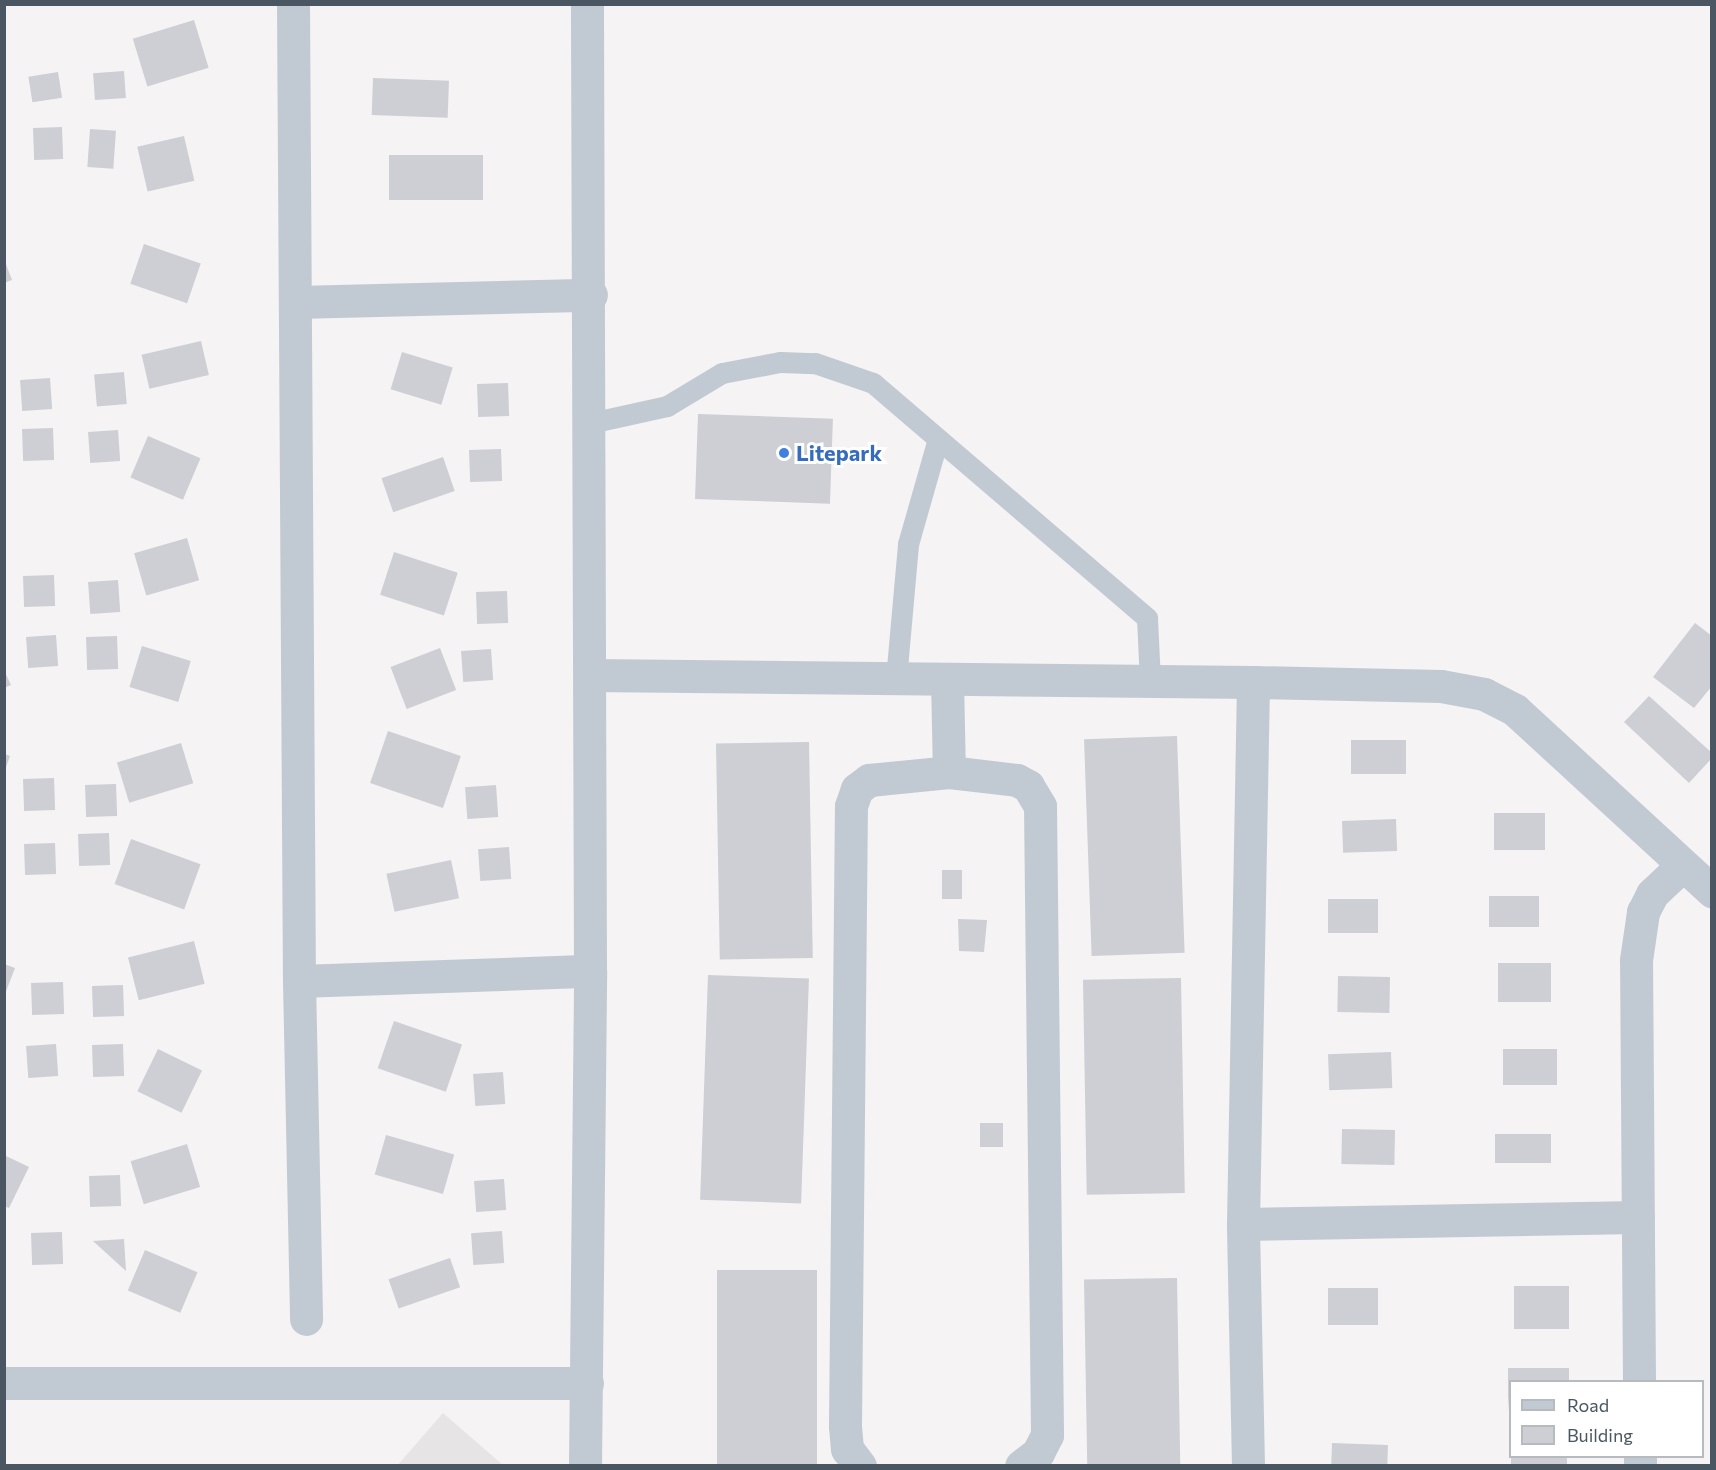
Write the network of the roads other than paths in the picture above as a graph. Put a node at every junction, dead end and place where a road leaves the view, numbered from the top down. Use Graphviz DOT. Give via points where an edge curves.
graph roads {
  1 [pos="293,4"];
  2 [pos="588,4"];
  3 [pos="591,295"];
  4 [pos="296,302"];
  5 [pos="590,423"];
  6 [pos="938,439"];
  7 [pos="590,675"];
  8 [pos="896,679"];
  9 [pos="946,679"];
  10 [pos="1150,681"];
  11 [pos="1253,682"];
  12 [pos="949,772"];
  13 [pos="1683,865"];
  14 [pos="1712,891"];
  15 [pos="590,971"];
  16 [pos="299,981"];
  17 [pos="1638,1217"];
  18 [pos="1243,1224"];
  19 [pos="306,1319"];
  20 [pos="1640,1380"];
  21 [pos="4,1383"];
  22 [pos="586,1383"];
  23 [pos="585,1466"];
  24 [pos="860,1466"];
  25 [pos="1021,1466"];
  26 [pos="1248,1466"];
  1 -- 4 [label="street"];
  2 -- 3 [label="street"];
  3 -- 4 [label="street"];
  3 -- 5 [label="street"];
  4 -- 16 [label="street"];
  5 -- 6 [label="lane" via="667,406 722,373 780,362 815,363 873,383"];
  5 -- 7 [label="street"];
  6 -- 8 [label="lane" via="908,544"];
  6 -- 10 [label="lane" via="1147,618"];
  7 -- 8 [label="street"];
  7 -- 15 [label="street"];
  8 -- 9 [label="street"];
  9 -- 10 [label="street"];
  9 -- 12 [label="street"];
  10 -- 11 [label="street"];
  11 -- 13 [label="street" via="1441,686 1484,693 1515,710"];
  11 -- 18 [label="street"];
  12 -- 24 [label="street" via="869,780 857,789 851,806 845,1426 847,1449"];
  12 -- 25 [label="street" via="1017,780 1028,786 1040,806 1047,1435 1038,1453"];
  13 -- 14 [label="street"];
  13 -- 17 [label="street" via="1652,894 1643,912 1636,960"];
  15 -- 16 [label="street"];
  15 -- 22 [label="street"];
  16 -- 19 [label="street"];
  17 -- 18 [label="street"];
  17 -- 20 [label="street"];
  18 -- 26 [label="street"];
  21 -- 22 [label="street"];
  22 -- 23 [label="street"];
}
